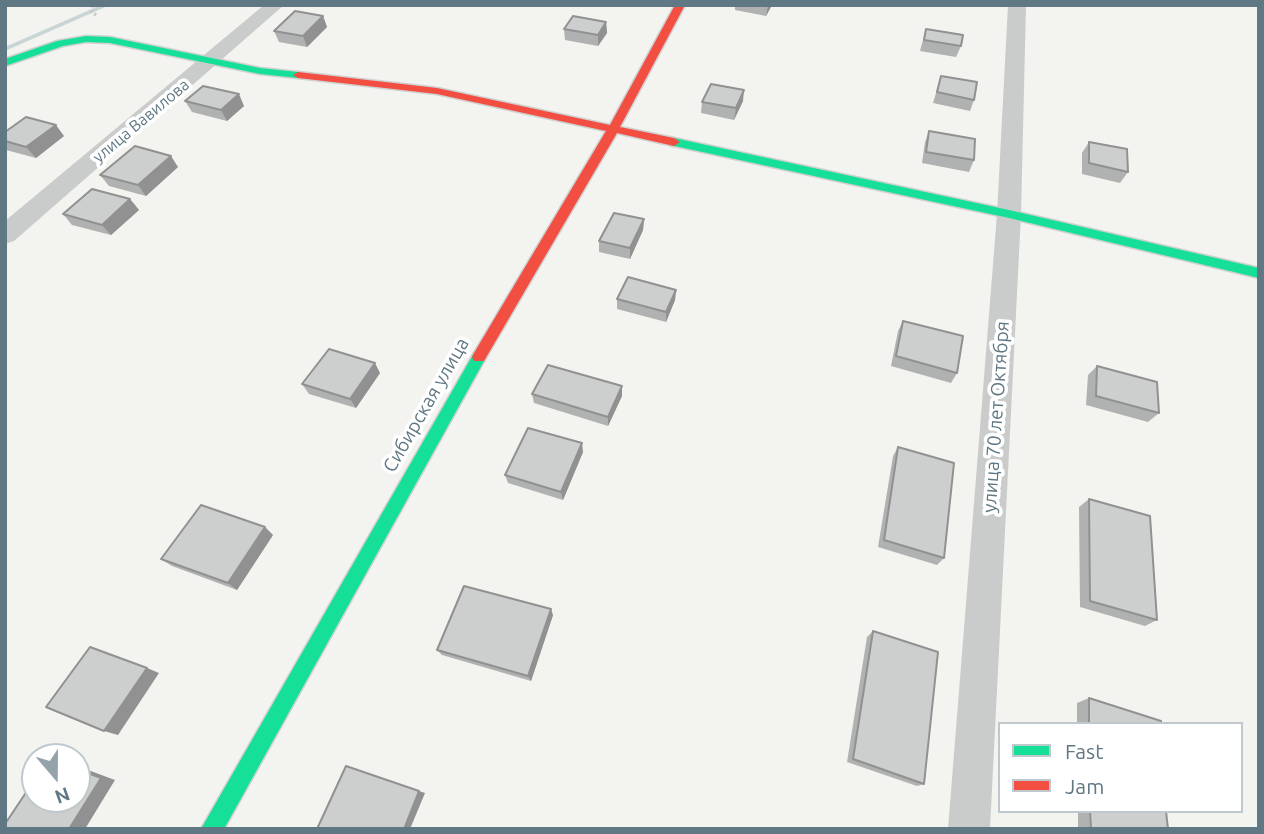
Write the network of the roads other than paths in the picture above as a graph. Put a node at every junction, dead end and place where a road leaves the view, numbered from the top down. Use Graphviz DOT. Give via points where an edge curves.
graph roads {
  1 [pos="275,5"];
  2 [pos="680,5"];
  3 [pos="1017,5"];
  4 [pos="211,62"];
  5 [pos="5,63"];
  6 [pos="614,128"];
  7 [pos="1009,214"];
  8 [pos="5,235"];
  9 [pos="1259,273"];
  10 [pos="212,829"];
  11 [pos="969,829"];
  1 -- 4 [label="street, улица Вавилова"];
  2 -- 6 [label="street, Сибирская улица"];
  3 -- 7 [label="street, улица 70 лет Октября"];
  4 -- 5 [label="street" via="86,39"];
  4 -- 6 [label="street" via="437,91"];
  4 -- 8 [label="street, улица Вавилова"];
  6 -- 7 [label="street"];
  6 -- 10 [label="street, Сибирская улица" via="425,448"];
  7 -- 9 [label="street"];
  7 -- 11 [label="street, улица 70 лет Октября"];
}
